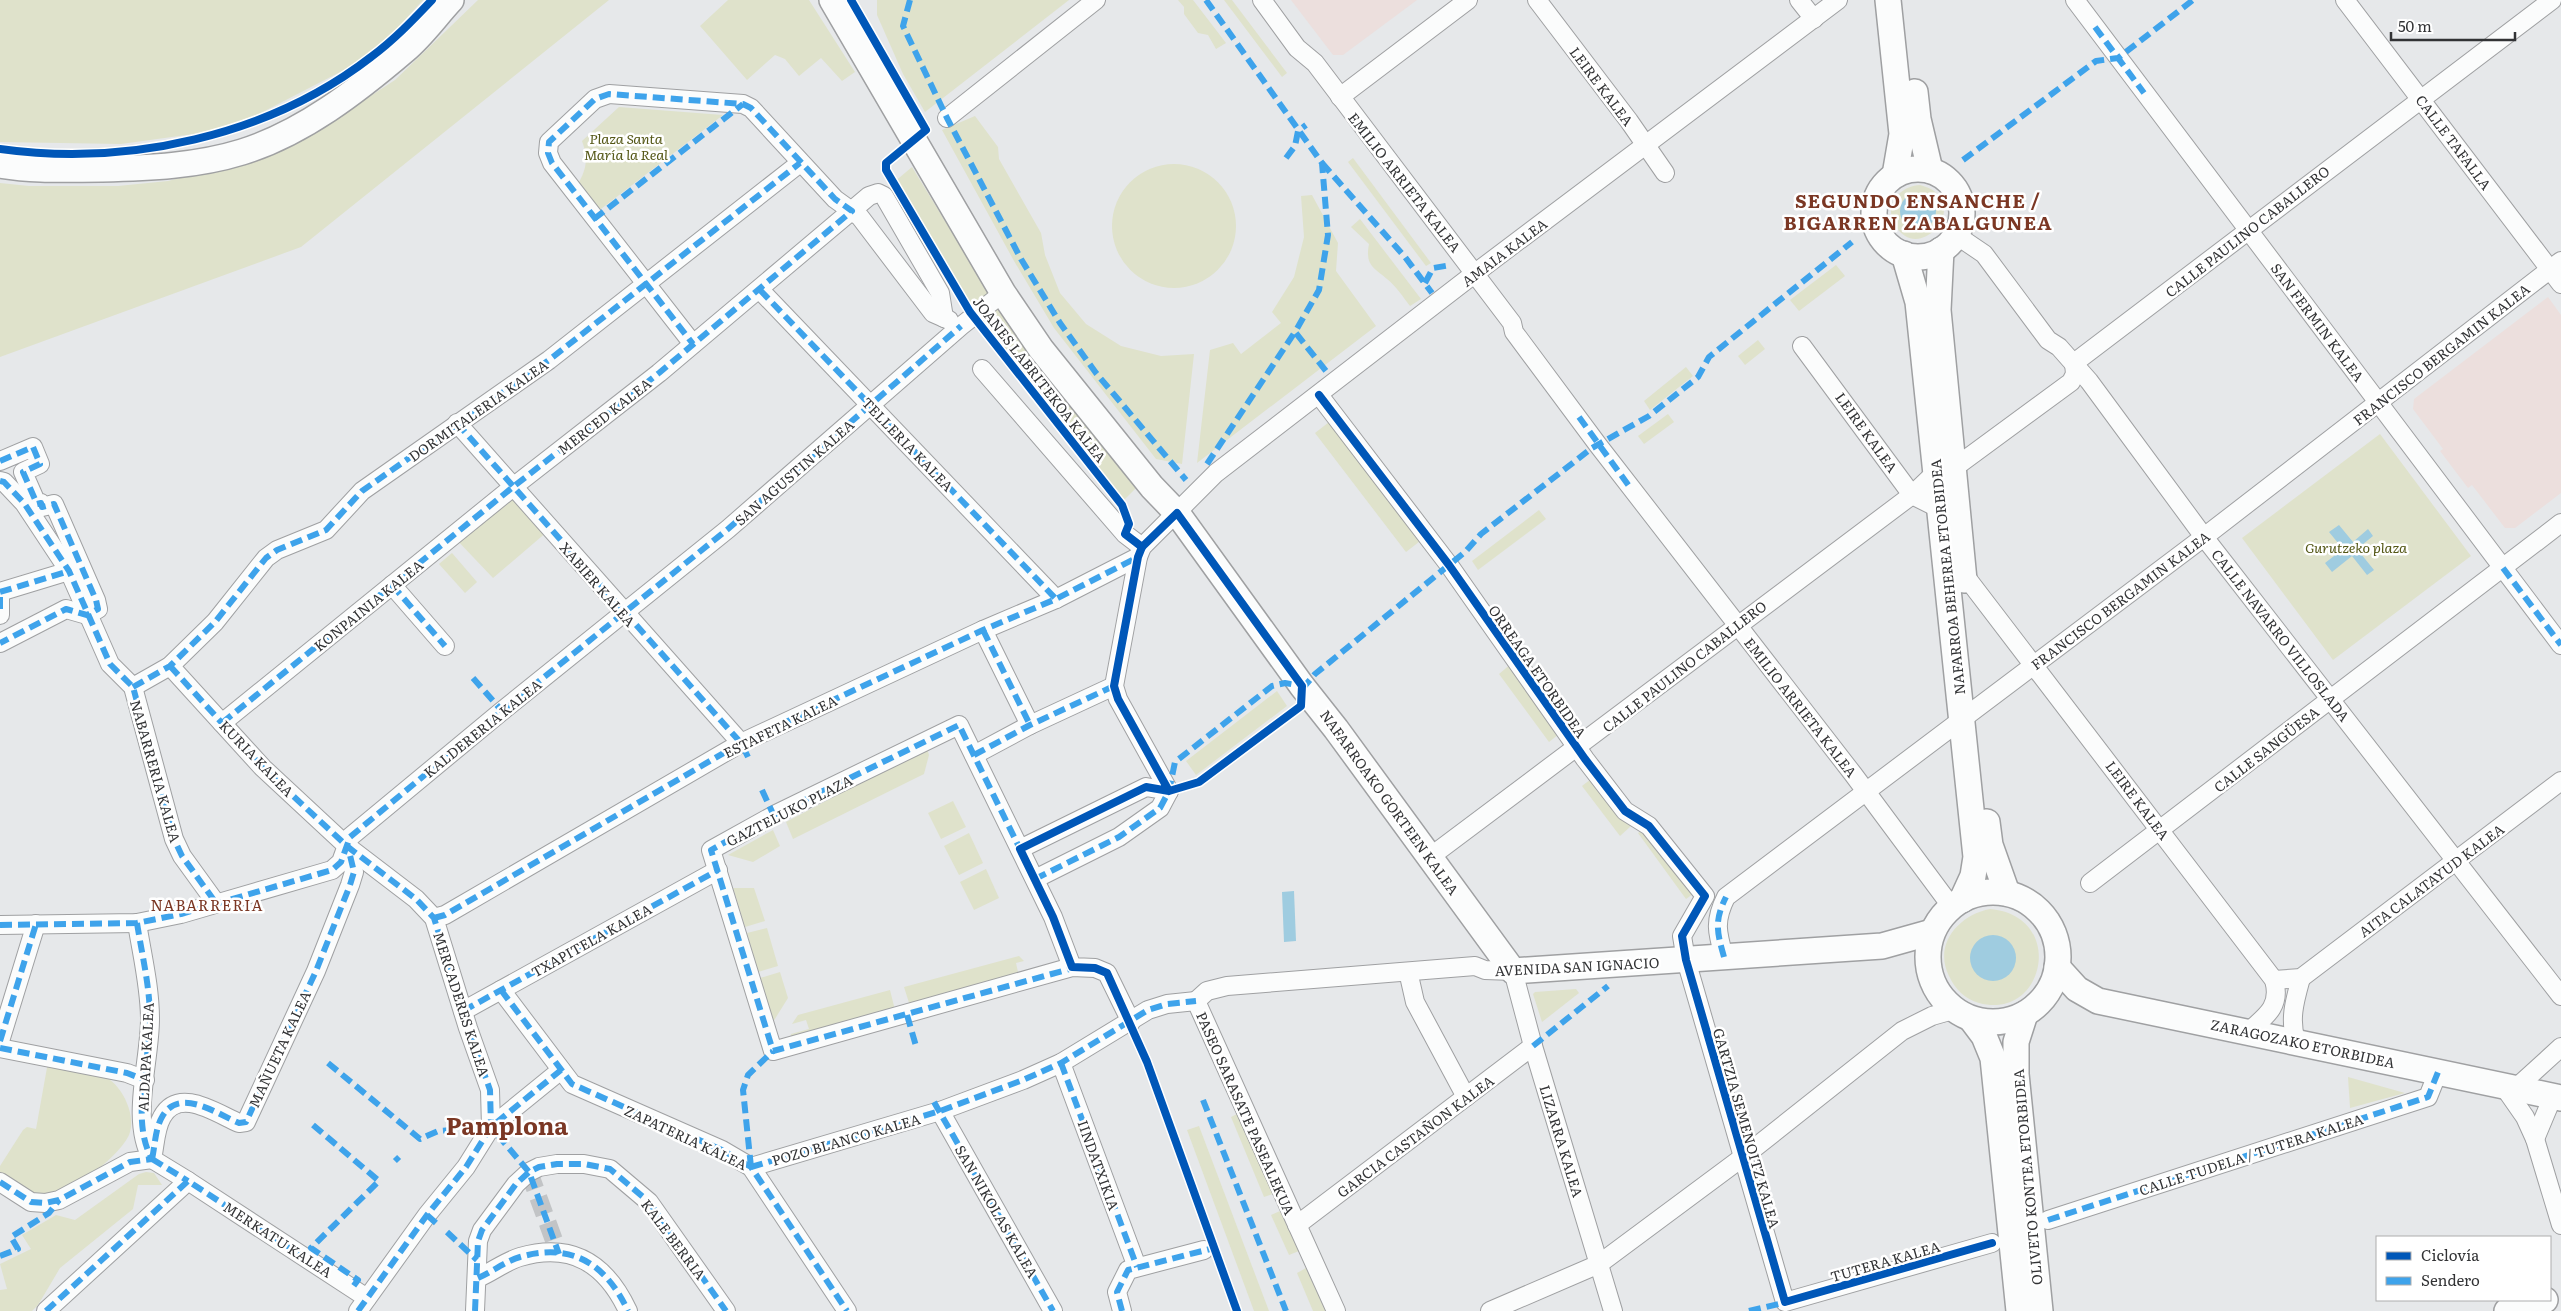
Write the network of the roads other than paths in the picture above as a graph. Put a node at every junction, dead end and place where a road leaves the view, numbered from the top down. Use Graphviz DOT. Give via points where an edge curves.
graph roads {
  1 [pos="451,0"];
  2 [pos="832,0"];
  3 [pos="1096,0"];
  4 [pos="1262,0"];
  5 [pos="1468,0"];
  6 [pos="1537,0"];
  7 [pos="1799,0"];
  8 [pos="1838,0"];
  9 [pos="1888,0"];
  10 [pos="1905,0"];
  11 [pos="2075,0"];
  12 [pos="2346,0"];
  13 [pos="2552,0"];
  14 [pos="1814,19"];
  15 [pos="1340,98"];
  16 [pos="2421,98"];
  17 [pos="947,118"];
  18 [pos="1644,145"];
  19 [pos="800,163"];
  20 [pos="0,165"];
  21 [pos="1930,170"];
  22 [pos="1665,173"];
  23 [pos="1895,175"];
  24 [pos="852,211"];
  25 [pos="2249,229"];
  26 [pos="1948,242"];
  27 [pos="1904,254"];
  28 [pos="2555,265"];
  29 [pos="1474,274"];
  30 [pos="2561,284"];
  31 [pos="646,285"];
  32 [pos="760,290"];
  33 [pos="1002,293"];
  34 [pos="944,318"];
  35 [pos="961,326"];
  36 [pos="694,344"];
  37 [pos="1802,346"];
  38 [pos="2074,363"];
  39 [pos="982,368"];
  40 [pos="1319,395"];
  41 [pos="2378,402"];
  42 [pos="871,406"];
  43 [pos="457,423"];
  44 [pos="0,461"];
  45 [pos="1945,470"];
  46 [pos="0,481"];
  47 [pos="513,487"];
  48 [pos="1912,495"];
  49 [pos="1940,509"];
  50 [pos="1177,513"];
  51 [pos="2561,522"];
  52 [pos="2204,537"];
  53 [pos="1140,552"];
  54 [pos="2503,568"];
  55 [pos="69,571"];
  56 [pos="1963,573"];
  57 [pos="392,585"];
  58 [pos="0,592"];
  59 [pos="0,597"];
  60 [pos="1056,599"];
  61 [pos="87,614"];
  62 [pos="624,614"];
  63 [pos="0,615"];
  64 [pos="1738,625"];
  65 [pos="983,630"];
  66 [pos="0,643"];
  67 [pos="2561,645"];
  68 [pos="445,646"];
  69 [pos="2035,663"];
  70 [pos="170,666"];
  71 [pos="1114,686"];
  72 [pos="133,687"];
  73 [pos="2331,698"];
  74 [pos="1968,713"];
  75 [pos="222,723"];
  76 [pos="1030,725"];
  77 [pos="741,743"];
  78 [pos="1578,748"];
  79 [pos="974,754"];
  80 [pos="2561,782"];
  81 [pos="1169,791"];
  82 [pos="1866,794"];
  83 [pos="2160,831"];
  84 [pos="348,847"];
  85 [pos="1020,849"];
  86 [pos="1430,857"];
  87 [pos="2456,860"];
  88 [pos="718,870"];
  89 [pos="1035,879"];
  90 [pos="2090,884"];
  91 [pos="2007,893"];
  92 [pos="216,903"];
  93 [pos="1956,903"];
  94 [pos="434,918"];
  95 [pos="137,923"];
  96 [pos="36,924"];
  97 [pos="0,925"];
  98 [pos="1932,932"];
  99 [pos="1724,957"];
  100 [pos="1686,960"];
  101 [pos="1072,967"];
  102 [pos="2057,967"];
  103 [pos="1513,971"];
  104 [pos="2301,978"];
  105 [pos="1410,980"];
  106 [pos="2274,980"];
  107 [pos="501,990"];
  108 [pos="2561,996"];
  109 [pos="2044,998"];
  110 [pos="2098,1000"];
  111 [pos="1196,1001"];
  112 [pos="463,1011"];
  113 [pos="4,1014"];
  114 [pos="2025,1014"];
  115 [pos="1962,1015"];
  116 [pos="1131,1022"];
  117 [pos="2249,1031"];
  118 [pos="0,1041"];
  119 [pos="2296,1041"];
  120 [pos="1533,1046"];
  121 [pos="2561,1047"];
  122 [pos="0,1048"];
  123 [pos="1061,1063"];
  124 [pos="561,1070"];
  125 [pos="2438,1072"];
  126 [pos="145,1080"];
  127 [pos="2509,1086"];
  128 [pos="1466,1097"];
  129 [pos="2557,1097"];
  130 [pos="940,1111"];
  131 [pos="492,1127"];
  132 [pos="2535,1139"];
  133 [pos="1743,1157"];
  134 [pos="152,1160"];
  135 [pos="751,1167"];
  136 [pos="188,1181"];
  137 [pos="0,1182"];
  138 [pos="2048,1220"];
  139 [pos="2561,1224"];
  140 [pos="1297,1225"];
  141 [pos="1992,1243"];
  142 [pos="1204,1250"];
  143 [pos="1599,1264"];
  144 [pos="1136,1267"];
  145 [pos="478,1278"];
  146 [pos="2542,1301"];
  147 [pos="1785,1302"];
  148 [pos="362,1304"];
  149 [pos="46,1311"];
  150 [pos="475,1311"];
  151 [pos="628,1311"];
  152 [pos="726,1311"];
  153 [pos="847,1311"];
  154 [pos="1053,1311"];
  155 [pos="1122,1311"];
  156 [pos="1336,1311"];
  157 [pos="1490,1311"];
  158 [pos="1613,1311"];
  159 [pos="2019,1311"];
  160 [pos="2040,1311"];
  161 [pos="2507,1311"];
  1 -- 20 [label="main road" via="406,49 337,103 293,131 242,152 193,164 130,169"];
  2 -- 33 [label="main road, JOANES LABRITEKOA KALEA"];
  3 -- 17 [label="street"];
  4 -- 15 [label="street, EMILIO ARRIETA KALEA" via="1297,48 1316,62"];
  5 -- 15 [label="street"];
  6 -- 18 [label="street, LEIRE KALEA"];
  7 -- 14 [label="street"];
  8 -- 14 [label="street, AMAIA KALEA"];
  9 -- 23 [label="main road" via="1902,134"];
  10 -- 21 [label="main road" via="1918,119"];
  11 -- 25 [label="street, SAN FERMIN KALEA"];
  12 -- 16 [label="street, CALLE TAFALLA"];
  13 -- 16 [label="street, CALLE PAULINO CABALLERO"];
  14 -- 18 [label="street, AMAIA KALEA"];
  15 -- 29 [label="street, EMILIO ARRIETA KALEA"];
  16 -- 25 [label="street, CALLE PAULINO CABALLERO"];
  16 -- 28 [label="street, CALLE TAFALLA"];
  18 -- 22 [label="street, LEIRE KALEA"];
  18 -- 29 [label="street, AMAIA KALEA"];
  19 -- 24 [label="street" via="834,199"];
  19 -- 31 [label="street, DORMITALERIA KALEA"];
  19 -- 31 [label="street" via="743,104 609,94 595,99 549,142 548,153 552,163"];
  21 -- 23 [label="main road" via="1906,170"];
  21 -- 26 [label="main road" via="1944,177 1958,195 1962,208 1961,222"];
  23 -- 27 [label="main road" via="1884,185 1877,198 1875,212 1883,238"];
  24 -- 32 [label="street, MERCED KALEA"];
  24 -- 34 [label="street" via="869,227 934,313"];
  24 -- 34 [label="street" via="869,196 878,193 884,196 940,292"];
  25 -- 38 [label="street, CALLE PAULINO CABALLERO"];
  25 -- 41 [label="street, SAN FERMIN KALEA"];
  26 -- 27 [label="main road" via="1923,256"];
  26 -- 38 [label="street, CALLE NAVARRO VILLOSLADA" via="1984,254 2048,340"];
  26 -- 45 [label="main road, NAFARROA BEHEREA ETORBIDEA" via="1937,300"];
  27 -- 45 [label="main road, NAFARROA BEHEREA ETORBIDEA" via="1917,293"];
  28 -- 30 [label="street, CALLE TAFALLA"];
  28 -- 41 [label="street, FRANCISCO BERGAMIN KALEA"];
  29 -- 40 [label="street, AMAIA KALEA"];
  29 -- 64 [label="street, EMILIO ARRIETA KALEA" via="1629,486"];
  31 -- 36 [label="street"];
  31 -- 43 [label="street, DORMITALERIA KALEA" via="549,360"];
  32 -- 36 [label="street, MERCED KALEA"];
  32 -- 42 [label="street, TELLERIA KALEA"];
  33 -- 35 [label="street, JOANES LABRITEKOA KALEA"];
  33 -- 50 [label="main road, JOANES LABRITEKOA KALEA" via="1041,349 1152,487"];
  34 -- 35 [label="street"];
  35 -- 42 [label="street, SAN AGUSTIN KALEA"];
  36 -- 47 [label="street, MERCED KALEA"];
  37 -- 48 [label="street, LEIRE KALEA"];
  38 -- 45 [label="street, CALLE PAULINO CABALLERO" via="2075,374 2071,382"];
  38 -- 52 [label="street, CALLE NAVARRO VILLOSLADA"];
  39 -- 53 [label="street"];
  40 -- 50 [label="street, AMAIA KALEA" via="1216,473"];
  40 -- 78 [label="street, ORREAGA ETORBIDEA" via="1448,565"];
  41 -- 52 [label="street, FRANCISCO BERGAMIN KALEA"];
  41 -- 54 [label="street, SAN FERMIN KALEA"];
  42 -- 60 [label="street, TELLERIA KALEA"];
  42 -- 62 [label="street, SAN AGUSTIN KALEA"];
  43 -- 47 [label="street, XABIER KALEA"];
  43 -- 70 [label="street, DORMITALERIA KALEA" via="362,491 326,530 277,550 266,558 219,618"];
  44 -- 61 [label="street" via="33,447 40,464 23,472 37,504 41,503 42,507 54,504 96,600 98,609"];
  45 -- 48 [label="street, CALLE PAULINO CABALLERO"];
  45 -- 49 [label="main road, NAFARROA BEHEREA ETORBIDEA"];
  45 -- 56 [label="main road, NAFARROA BEHEREA ETORBIDEA"];
  46 -- 55 [label="street, NABARRERIA KALEA" via="24,503"];
  47 -- 57 [label="street, KONPAINIA KALEA"];
  47 -- 62 [label="street, XABIER KALEA"];
  48 -- 49 [label="street, LEIRE KALEA"];
  48 -- 64 [label="street, CALLE PAULINO CABALLERO"];
  49 -- 74 [label="main road, NAFARROA BEHEREA ETORBIDEA"];
  50 -- 53 [label="street, AMAIA KALEA"];
  50 -- 86 [label="main road, NAFARROAKO GORTEEN KALEA"];
  51 -- 54 [label="street, CALLE SANGÜESA"];
  52 -- 69 [label="street, FRANCISCO BERGAMIN KALEA"];
  52 -- 73 [label="street, CALLE NAVARRO VILLOSLADA"];
  53 -- 60 [label="street, ESTAFETA KALEA"];
  53 -- 71 [label="street"];
  54 -- 67 [label="street, SAN FERMIN KALEA"];
  54 -- 73 [label="street, CALLE SANGÜESA"];
  55 -- 58 [label="street"];
  55 -- 61 [label="street, NABARRERIA KALEA"];
  56 -- 69 [label="street, LEIRE KALEA"];
  56 -- 74 [label="main road, NAFARROA BEHEREA ETORBIDEA"];
  57 -- 68 [label="street"];
  57 -- 75 [label="street, KONPAINIA KALEA"];
  59 -- 63 [label="street"];
  60 -- 65 [label="street, ESTAFETA KALEA"];
  61 -- 66 [label="street" via="66,609"];
  61 -- 72 [label="street, NABARRERIA KALEA" via="110,664"];
  62 -- 77 [label="street, XABIER KALEA"];
  62 -- 84 [label="street, KALDERERIA KALEA" via="350,837"];
  64 -- 78 [label="street, CALLE PAULINO CABALLERO"];
  64 -- 82 [label="street, EMILIO ARRIETA KALEA"];
  65 -- 76 [label="street"];
  65 -- 77 [label="street, ESTAFETA KALEA"];
  69 -- 74 [label="street, FRANCISCO BERGAMIN KALEA"];
  69 -- 83 [label="street, LEIRE KALEA"];
  70 -- 72 [label="street, NABARRERIA KALEA"];
  70 -- 75 [label="street, KURIA KALEA"];
  71 -- 76 [label="street"];
  71 -- 81 [label="street"];
  72 -- 92 [label="street, NABARRERIA KALEA" via="174,839 182,856"];
  73 -- 83 [label="street, CALLE SANGÜESA"];
  73 -- 87 [label="street, CALLE NAVARRO VILLOSLADA"];
  74 -- 82 [label="street, FRANCISCO BERGAMIN KALEA"];
  74 -- 91 [label="main road, NAFARROA BEHEREA ETORBIDEA" via="1990,845"];
  74 -- 93 [label="main road, NAFARROA BEHEREA ETORBIDEA" via="1976,856 1973,876"];
  75 -- 84 [label="street, KURIA KALEA" via="263,768"];
  76 -- 79 [label="street"];
  77 -- 94 [label="street, ESTAFETA KALEA" via="445,915"];
  78 -- 86 [label="street, CALLE PAULINO CABALLERO"];
  78 -- 100 [label="street, ORREAGA ETORBIDEA" via="1625,811 1649,826 1705,896 1682,936"];
  79 -- 85 [label="street, GAZTELUKO PLAZA"];
  79 -- 88 [label="street, GAZTELUKO PLAZA" via="958,725 776,814 711,850"];
  80 -- 87 [label="street, AITA CALATAYUD KALEA"];
  81 -- 85 [label="street" via="1146,787"];
  81 -- 89 [label="street" via="1160,808 1119,837"];
  82 -- 93 [label="street, EMILIO ARRIETA KALEA"];
  82 -- 99 [label="street, FRANCISCO BERGAMIN KALEA" via="1726,897 1719,910 1716,927"];
  83 -- 90 [label="street, CALLE SANGÜESA"];
  83 -- 106 [label="street, LEIRE KALEA"];
  84 -- 92 [label="street" via="341,862 332,870"];
  84 -- 94 [label="street, KURIA KALEA" via="416,898"];
  84 -- 134 [label="street, MAÑUETA KALEA" via="354,872 350,885 316,971 246,1122 239,1124 194,1103 184,1102 171,1107 159,1125"];
  85 -- 89 [label="street, GAZTELUKO PLAZA"];
  86 -- 103 [label="main road, NAFARROAKO GORTEEN KALEA"];
  87 -- 104 [label="street, AITA CALATAYUD KALEA"];
  87 -- 108 [label="street, CALLE NAVARRO VILLOSLADA"];
  88 -- 101 [label="street, GAZTELUKO PLAZA" via="773,1051"];
  88 -- 107 [label="street, TXAPITELA KALEA"];
  89 -- 101 [label="street, GAZTELUKO PLAZA"];
  91 -- 93 [label="main road" via="1976,894"];
  91 -- 102 [label="main road" via="2036,908 2047,920 2058,951"];
  92 -- 95 [label="street"];
  93 -- 98 [label="main road" via="1940,918"];
  94 -- 112 [label="street, MERCADERES KALEA"];
  95 -- 96 [label="street"];
  95 -- 126 [label="street, ALDAPA KALEA" via="149,998"];
  96 -- 97 [label="street"];
  96 -- 113 [label="street"];
  98 -- 99 [label="main road, AVENIDA SAN IGNACIO" via="1882,946"];
  98 -- 115 [label="main road" via="1927,953 1929,974 1938,994"];
  99 -- 100 [label="main road, AVENIDA SAN IGNACIO"];
  100 -- 103 [label="main road, AVENIDA SAN IGNACIO"];
  100 -- 133 [label="street, GARTZIA SEMENOITZ KALEA"];
  101 -- 116 [label="street, GAZTELUKO PLAZA" via="1095,968 1107,973"];
  102 -- 109 [label="main road"];
  102 -- 110 [label="main road, ZARAGOZAKO ETORBIDEA" via="2076,989"];
  103 -- 111 [label="street, AVENIDA SAN IGNACIO" via="1485,970 1475,966 1227,986 1207,990"];
  103 -- 120 [label="street, LIZARRA KALEA"];
  104 -- 106 [label="street"];
  104 -- 119 [label="street" via="2292,1012"];
  105 -- 128 [label="street" via="1415,1002"];
  106 -- 117 [label="street" via="2278,994 2273,1006"];
  107 -- 112 [label="street, TXAPITELA KALEA"];
  107 -- 124 [label="street"];
  109 -- 110 [label="main road" via="2072,1002"];
  109 -- 114 [label="main road"];
  110 -- 117 [label="main road, ZARAGOZAKO ETORBIDEA"];
  111 -- 116 [label="street, PASEO SARASATE PASEALEKUA" via="1148,1010"];
  111 -- 140 [label="street, PASEO SARASATE PASEALEKUA"];
  112 -- 131 [label="street, MERCADERES KALEA" via="490,1090"];
  113 -- 118 [label="street"];
  114 -- 115 [label="main road" via="2008,1021 1990,1023"];
  114 -- 160 [label="main road, OLIVETO KONTEA ETORBIDEA" via="2016,1042 2016,1087"];
  115 -- 133 [label="street" via="1932,1016 1902,1032"];
  115 -- 159 [label="main road, OLIVETO KONTEA ETORBIDEA" via="1984,1036 1993,1058"];
  116 -- 123 [label="street, PASEO SARASATE PASEALEKUA"];
  117 -- 119 [label="main road, ZARAGOZAKO ETORBIDEA"];
  119 -- 125 [label="main road, ZARAGOZAKO ETORBIDEA"];
  120 -- 128 [label="street, GARCIA CASTAÑON KALEA"];
  120 -- 143 [label="street, LIZARRA KALEA"];
  121 -- 127 [label="street"];
  122 -- 126 [label="street" via="104,1068"];
  123 -- 130 [label="street, POZO BLANCO KALEA"];
  123 -- 144 [label="street, IINDATXIKIA"];
  124 -- 131 [label="street"];
  124 -- 135 [label="street, ZAPATERIA KALEA" via="572,1084 706,1143"];
  125 -- 127 [label="main road, ZARAGOZAKO ETORBIDEA"];
  125 -- 138 [label="street, CALLE TUDELA / TUTERA KALEA" via="2428,1097"];
  126 -- 134 [label="street, ALDAPA KALEA" via="142,1122 145,1148"];
  127 -- 129 [label="main road, ZARAGOZAKO ETORBIDEA"];
  127 -- 132 [label="street"];
  128 -- 140 [label="street, GARCIA CASTAÑON KALEA"];
  129 -- 132 [label="street"];
  130 -- 135 [label="street, POZO BLANCO KALEA"];
  130 -- 154 [label="street, SAN NIKOLAS KALEA"];
  131 -- 148 [label="street" via="466,1167"];
  132 -- 139 [label="street"];
  133 -- 143 [label="street"];
  133 -- 147 [label="street, GARTZIA SEMENOITZ KALEA"];
  134 -- 136 [label="street, MERKATU KALEA"];
  134 -- 137 [label="street" via="130,1162 59,1200 45,1203 24,1199"];
  135 -- 153 [label="street, ZAPATERIA KALEA"];
  136 -- 148 [label="street, MERKATU KALEA"];
  136 -- 149 [label="street"];
  140 -- 156 [label="street, PASEO SARASATE PASEALEKUA"];
  141 -- 147 [label="street, TUTERA KALEA"];
  142 -- 144 [label="street"];
  143 -- 157 [label="street"];
  143 -- 158 [label="street, LIZARRA KALEA"];
  144 -- 155 [label="street" via="1128,1270 1117,1292"];
  145 -- 150 [label="street"];
  145 -- 151 [label="street" via="518,1258 542,1253 559,1254 581,1259 600,1269"];
  145 -- 152 [label="street, KALE BERRIA" via="478,1241 482,1230 516,1184 539,1167 584,1164 610,1169 649,1202"];
  146 -- 161 [label="main road"];
}
